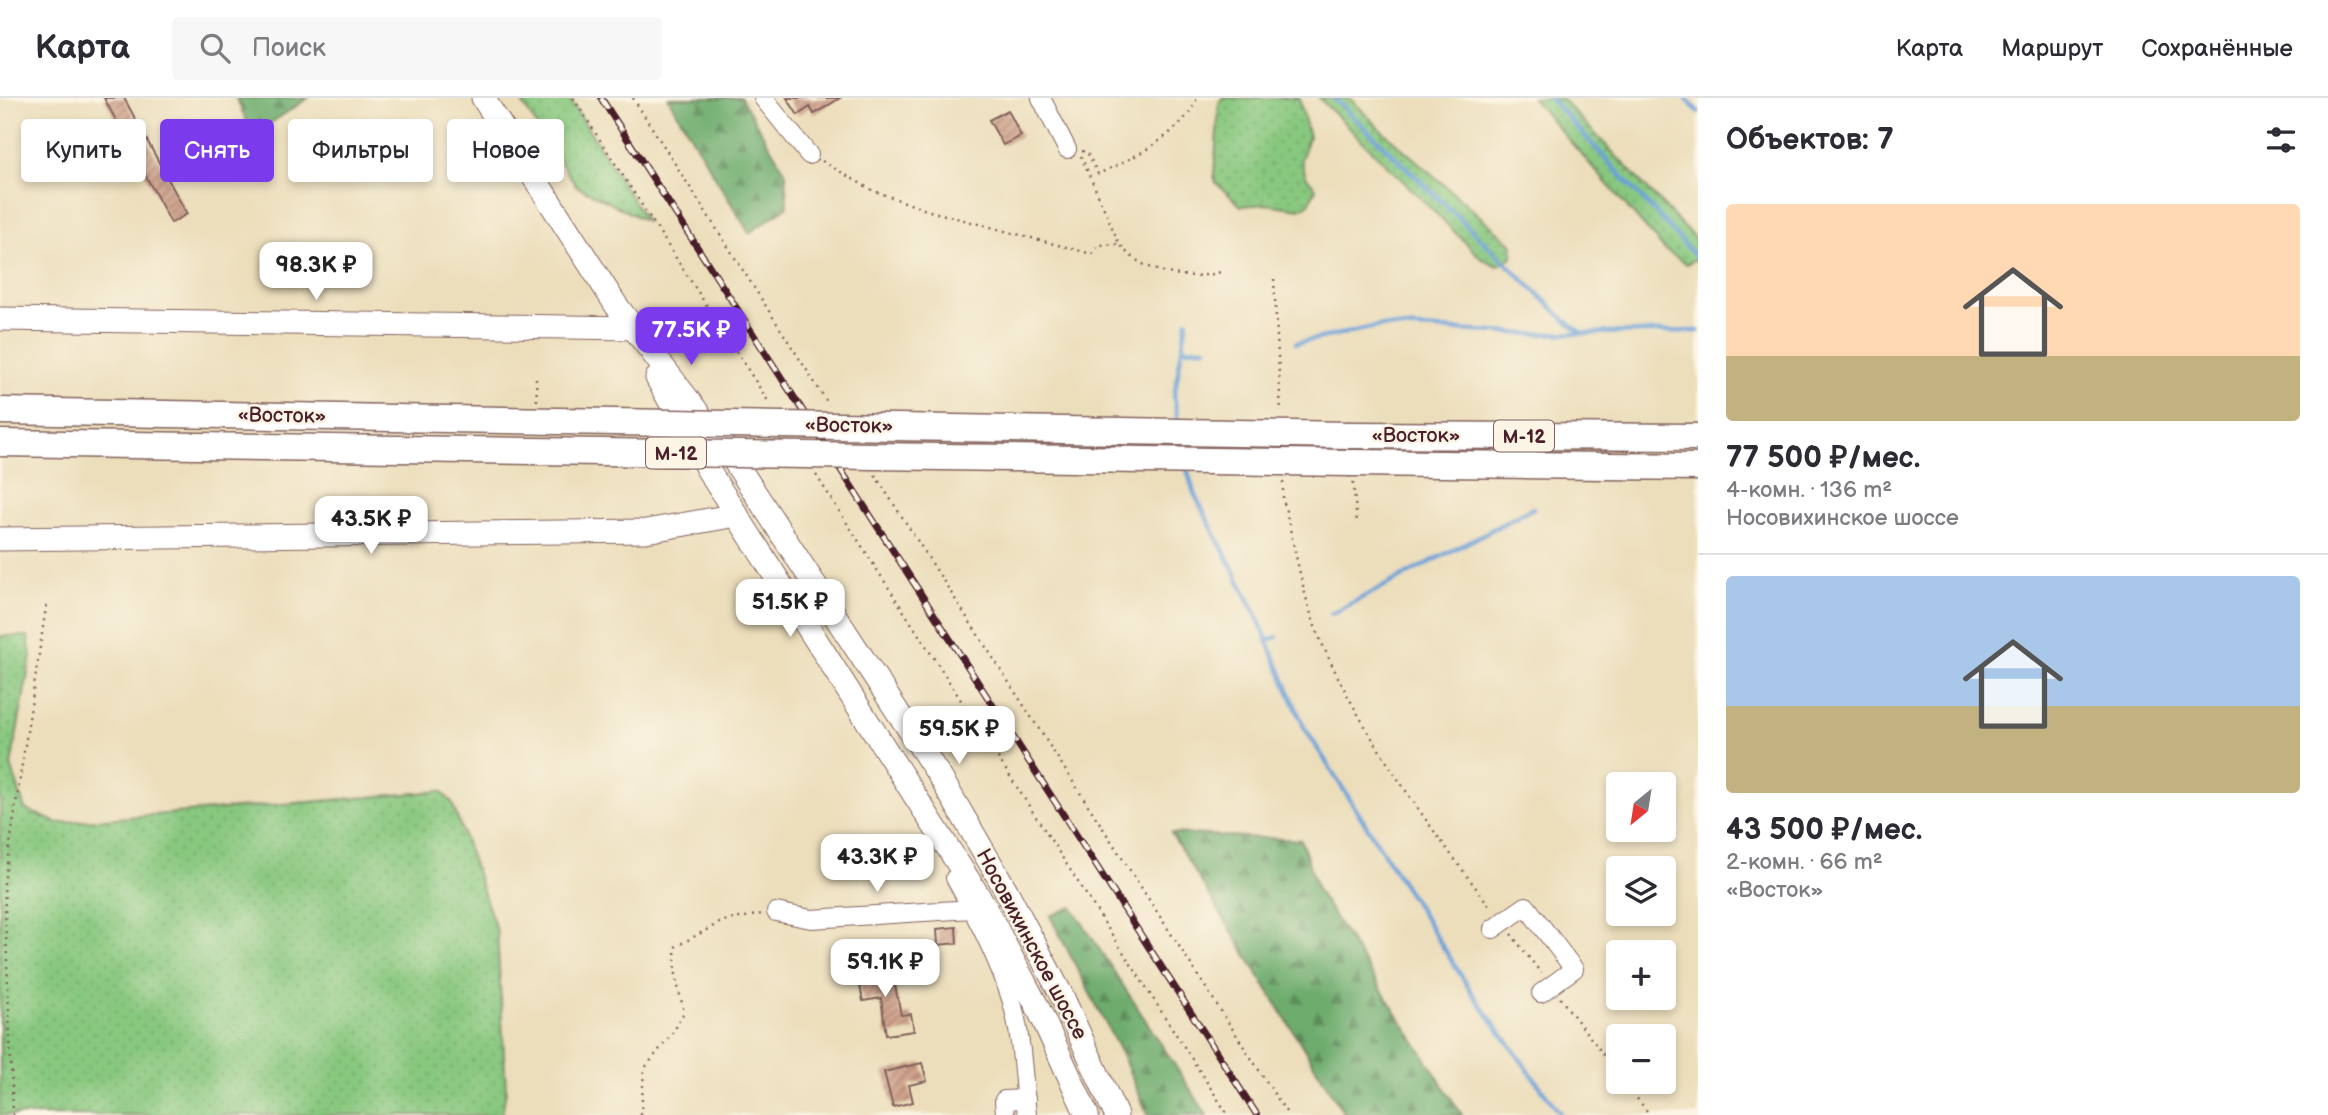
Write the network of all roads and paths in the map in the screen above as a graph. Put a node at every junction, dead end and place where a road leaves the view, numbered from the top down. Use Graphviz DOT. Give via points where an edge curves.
graph roads {
  1 [pos="483,98"];
  2 [pos="573,98"];
  3 [pos="633,98"];
  4 [pos="763,98"];
  5 [pos="1041,98"];
  6 [pos="1198,98"];
  7 [pos="1068,149"];
  8 [pos="809,155"];
  9 [pos="1120,244"];
  10 [pos="1224,271"];
  11 [pos="1274,279"];
  12 [pos="0,319"];
  13 [pos="631,328"];
  14 [pos="536,378"];
  15 [pos="0,403"];
  16 [pos="833,410"];
  17 [pos="0,411"];
  18 [pos="91,412"];
  19 [pos="776,412"];
  20 [pos="1281,412"];
  21 [pos="538,418"];
  22 [pos="1698,437"];
  23 [pos="0,443"];
  24 [pos="1351,463"];
  25 [pos="1698,467"];
  26 [pos="870,468"];
  27 [pos="813,470"];
  28 [pos="1283,474"];
  29 [pos="737,515"];
  30 [pos="1357,522"];
  31 [pos="0,539"];
  32 [pos="47,601"];
  33 [pos="879,740"];
  34 [pos="972,909"];
  35 [pos="776,912"];
  36 [pos="1498,926"];
  37 [pos="1546,989"];
  38 [pos="1606,1059"];
  39 [pos="1633,1094"];
  40 [pos="1026,1107"];
  41 [pos="13,1115"];
  42 [pos="641,1115"];
  43 [pos="1005,1115"];
  44 [pos="1087,1115"];
  45 [pos="1116,1115"];
  46 [pos="1228,1115"];
  47 [pos="1288,1115"];
  48 [pos="1650,1115"];
  1 -- 13 [label="main road, Носовихинское шоссе"];
  2 -- 19 [label="path"];
  3 -- 16 [label="path"];
  4 -- 8 [label="street"];
  5 -- 7 [label="street"];
  6 -- 9 [label="path" via="1192,111 1142,155 1098,174 1087,152 1078,150"];
  8 -- 9 [label="path" via="872,190 937,214 1086,253 1096,252 1099,245"];
  9 -- 10 [label="path" via="1128,256 1152,268 1206,276"];
  11 -- 20 [label="path"];
  12 -- 13 [label="main road"];
  13 -- 29 [label="main road, Носовихинское шоссе"];
  13 -- 45 [label="main road, Носовихинское шоссе" via="731,456 942,780 1056,984"];
  14 -- 21 [label="path"];
  15 -- 18 [label="main road, bridge"];
  17 -- 18 [label="highway, «Восток» / М-12, bridge"];
  18 -- 21 [label="highway, «Восток» / М-12, bridge"];
  21 -- 22 [label="highway, «Восток» / М-12, bridge" via="1350,435"];
  23 -- 24 [label="highway, «Восток» / М-12, bridge"];
  24 -- 25 [label="highway, «Восток» / М-12"];
  24 -- 30 [label="path"];
  26 -- 47 [label="path"];
  27 -- 46 [label="path"];
  28 -- 36 [label="path" via="1283,499 1319,637 1363,724"];
  29 -- 31 [label="main road" via="646,530"];
  29 -- 33 [label="main road, Носовихинское шоссе"];
  32 -- 41 [label="path" via="4,883"];
  33 -- 34 [label="street"];
  33 -- 44 [label="main road, Носовихинское шоссе" via="983,903"];
  34 -- 35 [label="street" via="811,919"];
  34 -- 40 [label="street" via="1012,1002"];
  35 -- 42 [label="path" via="723,921 675,947 684,1012 644,1069"];
  36 -- 37 [label="path"];
  36 -- 37 [label="street" via="1526,906 1574,970"];
  37 -- 38 [label="path"];
  39 -- 48 [label="path"];
  40 -- 43 [label="street" via="1004,1100"];
}
